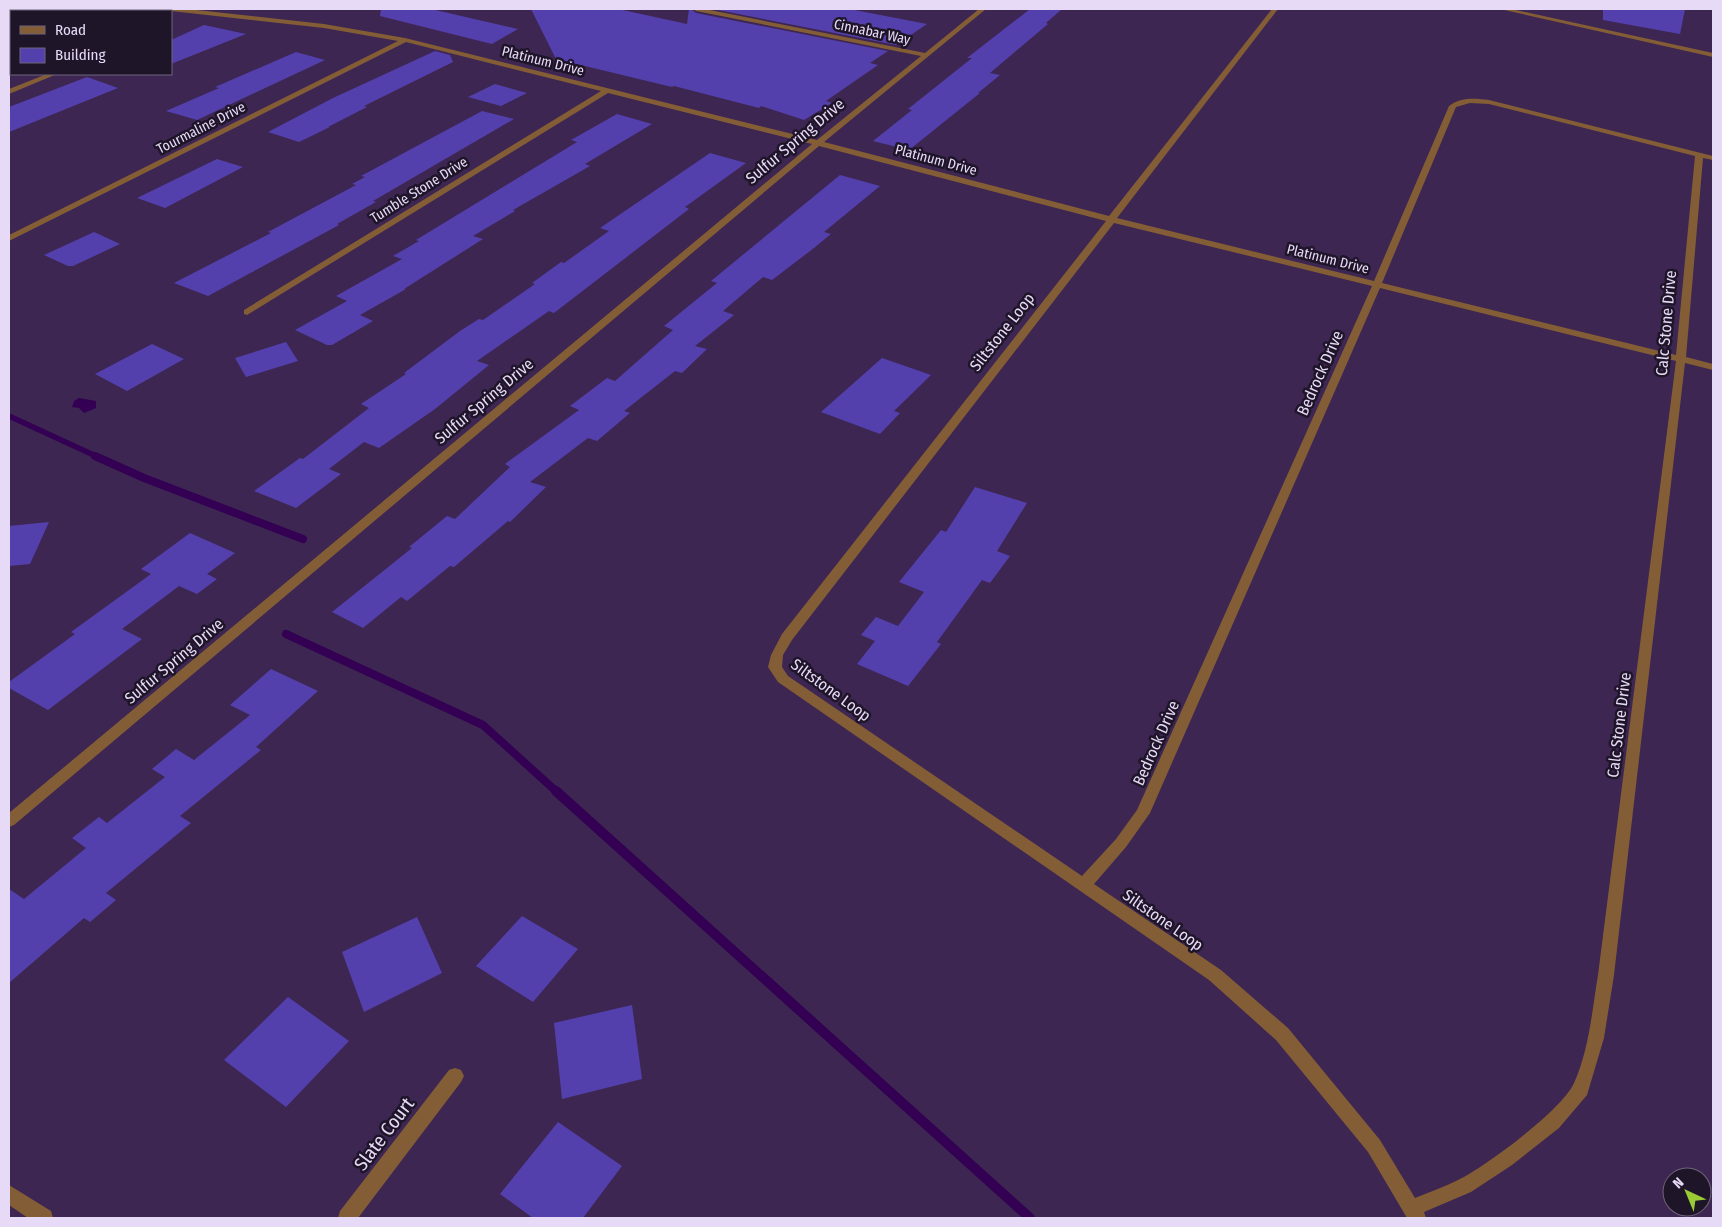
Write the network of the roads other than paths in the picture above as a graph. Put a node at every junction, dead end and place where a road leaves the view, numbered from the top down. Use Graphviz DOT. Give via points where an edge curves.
graph roads {
  1 [pos="146,9"];
  2 [pos="696,9"];
  3 [pos="983,9"];
  4 [pos="1275,9"];
  5 [pos="1503,9"];
  6 [pos="190,10"];
  7 [pos="172,19"];
  8 [pos="405,40"];
  9 [pos="925,55"];
  10 [pos="1713,55"];
  11 [pos="51,75"];
  12 [pos="606,91"];
  13 [pos="9,92"];
  14 [pos="818,143"];
  15 [pos="1699,154"];
  16 [pos="1713,158"];
  17 [pos="1110,219"];
  18 [pos="9,238"];
  19 [pos="1377,285"];
  20 [pos="246,312"];
  21 [pos="1681,358"];
  22 [pos="1713,366"];
  23 [pos="9,821"];
  24 [pos="1084,884"];
  25 [pos="455,1076"];
  26 [pos="9,1194"];
  27 [pos="1415,1213"];
  28 [pos="44,1218"];
  29 [pos="347,1218"];
  1 -- 6 [label="street, Platinum Drive"];
  2 -- 9 [label="street, Cinnabar Way"];
  3 -- 9 [label="street, Sulfur Spring Drive"];
  4 -- 17 [label="street, Siltstone Loop"];
  5 -- 10 [label="street"];
  6 -- 7 [label="street"];
  6 -- 8 [label="street, Platinum Drive" via="324,26"];
  8 -- 12 [label="street, Platinum Drive"];
  8 -- 18 [label="street, Tourmaline Drive"];
  9 -- 14 [label="street, Sulfur Spring Drive"];
  11 -- 13 [label="street"];
  12 -- 14 [label="street, Platinum Drive"];
  12 -- 20 [label="street, Tumble Stone Drive"];
  14 -- 17 [label="street, Platinum Drive"];
  14 -- 23 [label="street, Sulfur Spring Drive"];
  15 -- 16 [label="street, Bedrock Drive"];
  15 -- 19 [label="street, Bedrock Drive" via="1489,102 1462,101 1453,106"];
  15 -- 21 [label="street, Calc Stone Drive"];
  17 -- 19 [label="street, Platinum Drive"];
  17 -- 24 [label="street, Siltstone Loop" via="787,637 777,655 775,667 783,679"];
  19 -- 21 [label="street, Platinum Drive"];
  19 -- 24 [label="street, Bedrock Drive" via="1143,813"];
  21 -- 22 [label="street, Platinum Drive"];
  21 -- 27 [label="street, Calc Stone Drive" via="1606,975 1596,1038 1581,1089 1553,1122 1506,1159"];
  24 -- 27 [label="street, Siltstone Loop" via="1215,975 1282,1034 1374,1146"];
  25 -- 29 [label="street, Slate Court"];
  26 -- 28 [label="street"];
}
